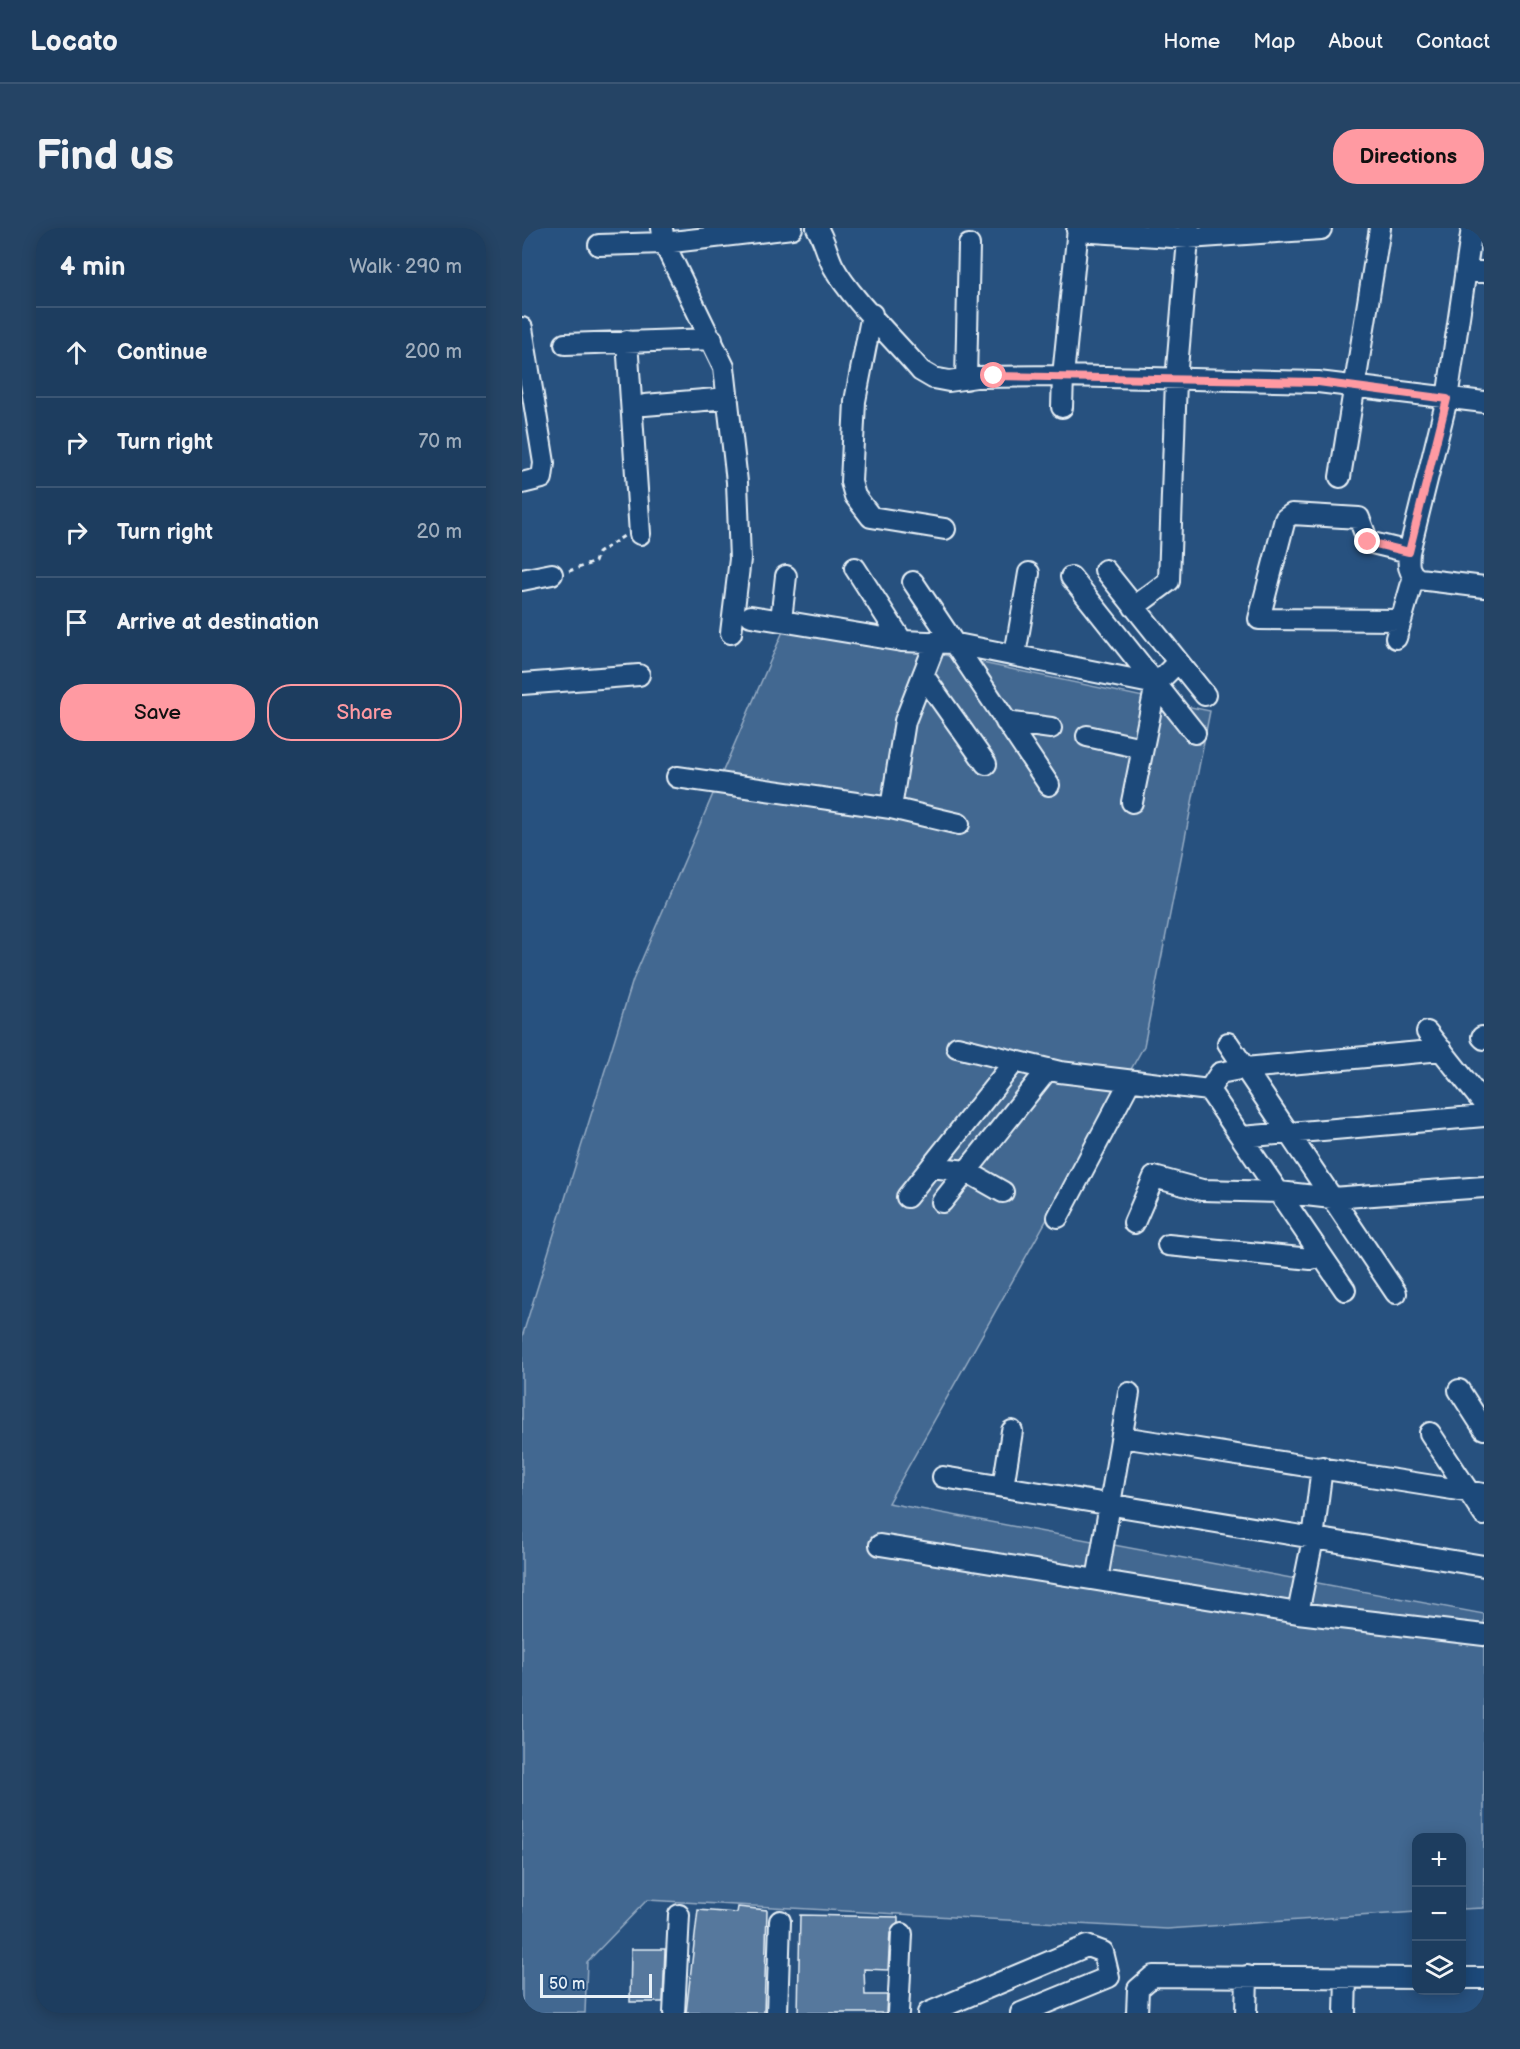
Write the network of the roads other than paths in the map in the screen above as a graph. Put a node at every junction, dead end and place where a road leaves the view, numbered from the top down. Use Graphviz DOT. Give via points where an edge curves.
graph roads {
  1 [pos="792,228"];
  2 [pos="817,228"];
  3 [pos="1380,228"];
  4 [pos="1472,228"];
  5 [pos="1321,229"];
  6 [pos="1078,230"];
  7 [pos="1188,233"];
  8 [pos="663,235"];
  9 [pos="599,245"];
  10 [pos="969,245"];
  11 [pos="1475,272"];
  12 [pos="872,314"];
  13 [pos="522,328"];
  14 [pos="712,339"];
  15 [pos="627,341"];
  16 [pos="565,344"];
  17 [pos="1063,376"];
  18 [pos="966,379"];
  19 [pos="1176,380"];
  20 [pos="1355,388"];
  21 [pos="728,398"];
  22 [pos="1447,399"];
  23 [pos="1484,402"];
  24 [pos="645,405"];
  25 [pos="1062,407"];
  26 [pos="1340,477"];
  27 [pos="522,483"];
  28 [pos="945,530"];
  29 [pos="640,534"];
  30 [pos="1409,552"];
  31 [pos="855,568"];
  32 [pos="1105,570"];
  33 [pos="1029,573"];
  34 [pos="552,574"];
  35 [pos="786,576"];
  36 [pos="1414,576"];
  37 [pos="1071,577"];
  38 [pos="522,580"];
  39 [pos="913,582"];
  40 [pos="1484,587"];
  41 [pos="1134,607"];
  42 [pos="751,616"];
  43 [pos="781,621"];
  44 [pos="730,633"];
  45 [pos="902,641"];
  46 [pos="944,642"];
  47 [pos="1015,656"];
  48 [pos="1178,662"];
  49 [pos="639,675"];
  50 [pos="923,675"];
  51 [pos="522,684"];
  52 [pos="1156,684"];
  53 [pos="1205,695"];
  54 [pos="1006,722"];
  55 [pos="1051,728"];
  56 [pos="1195,733"];
  57 [pos="1087,736"];
  58 [pos="1142,748"];
  59 [pos="986,764"];
  60 [pos="677,777"];
  61 [pos="1049,785"];
  62 [pos="1132,802"];
  63 [pos="891,808"];
  64 [pos="959,824"];
  65 [pos="1427,1032"];
  66 [pos="1228,1043"];
  67 [pos="957,1047"];
  68 [pos="1442,1050"];
  69 [pos="1015,1061"];
  70 [pos="1245,1068"];
  71 [pos="1048,1069"];
  72 [pos="1130,1081"];
  73 [pos="1209,1090"];
  74 [pos="1484,1104"];
  75 [pos="1484,1116"];
  76 [pos="967,1122"];
  77 [pos="999,1130"];
  78 [pos="1289,1133"];
  79 [pos="1242,1137"];
  80 [pos="931,1167"];
  81 [pos="966,1172"];
  82 [pos="1484,1187"];
  83 [pos="1003,1192"];
  84 [pos="1279,1192"];
  85 [pos="907,1197"];
  86 [pos="1332,1198"];
  87 [pos="942,1202"];
  88 [pos="1058,1217"];
  89 [pos="1134,1223"];
  90 [pos="1168,1245"];
  91 [pos="1321,1255"];
  92 [pos="1345,1290"];
  93 [pos="1396,1293"];
  94 [pos="1459,1390"];
  95 [pos="1129,1393"];
  96 [pos="1478,1408"];
  97 [pos="1484,1429"];
  98 [pos="1012,1431"];
  99 [pos="1430,1433"];
  100 [pos="1122,1437"];
  101 [pos="1322,1467"];
  102 [pos="943,1477"];
  103 [pos="1003,1487"];
  104 [pos="1477,1493"];
  105 [pos="1109,1504"];
  106 [pos="1484,1515"];
  107 [pos="1313,1539"];
  108 [pos="880,1545"];
  109 [pos="1484,1566"];
  110 [pos="1097,1580"];
  111 [pos="1298,1613"];
  112 [pos="1484,1635"];
  113 [pos="679,1915"];
  114 [pos="780,1922"];
  115 [pos="902,1934"];
  116 [pos="1247,1976"];
  117 [pos="1346,1978"];
  118 [pos="1412,1978"];
  119 [pos="1466,1978"];
  120 [pos="1484,1978"];
  121 [pos="674,2013"];
  122 [pos="777,2013"];
  123 [pos="898,2013"];
  124 [pos="928,2013"];
  125 [pos="1021,2013"];
  126 [pos="1137,2013"];
  127 [pos="1246,2013"];
  128 [pos="1345,2013"];
  1 -- 8 [label="street"];
  2 -- 12 [label="street" via="833,266"];
  3 -- 20 [label="street"];
  4 -- 11 [label="street"];
  5 -- 7 [label="street"];
  6 -- 7 [label="street"];
  6 -- 17 [label="street"];
  7 -- 19 [label="street"];
  8 -- 9 [label="street"];
  8 -- 14 [label="street"];
  10 -- 18 [label="street"];
  11 -- 22 [label="street"];
  12 -- 18 [label="street" via="921,371 949,381"];
  12 -- 28 [label="street" via="855,401 855,496 871,517"];
  13 -- 27 [label="street" via="544,463 542,478"];
  14 -- 15 [label="street"];
  14 -- 21 [label="street" via="724,367"];
  15 -- 16 [label="street"];
  15 -- 29 [label="street"];
  17 -- 18 [label="street"];
  17 -- 19 [label="street"];
  17 -- 25 [label="street"];
  19 -- 20 [label="street" via="1318,382"];
  19 -- 41 [label="street" via="1169,581"];
  20 -- 22 [label="street"];
  20 -- 26 [label="street"];
  21 -- 24 [label="street"];
  21 -- 44 [label="street" via="740,560"];
  22 -- 23 [label="street"];
  22 -- 30 [label="street"];
  30 -- 36 [label="street" via="1408,565"];
  30 -- 36 [label="street" via="1368,542 1359,518 1292,514 1285,519 1258,619 1399,629"];
  31 -- 45 [label="street"];
  32 -- 41 [label="street"];
  33 -- 47 [label="street"];
  34 -- 38 [label="street"];
  35 -- 43 [label="street"];
  36 -- 40 [label="street"];
  37 -- 52 [label="street"];
  39 -- 46 [label="street"];
  41 -- 48 [label="street"];
  42 -- 43 [label="street"];
  43 -- 45 [label="street"];
  45 -- 46 [label="street"];
  46 -- 47 [label="street"];
  46 -- 50 [label="street"];
  46 -- 54 [label="street"];
  47 -- 52 [label="street"];
  48 -- 52 [label="street"];
  48 -- 53 [label="street"];
  49 -- 51 [label="street"];
  50 -- 59 [label="street"];
  50 -- 63 [label="street" via="905,721"];
  52 -- 56 [label="street"];
  52 -- 58 [label="street"];
  54 -- 55 [label="street"];
  54 -- 61 [label="street"];
  57 -- 58 [label="street"];
  58 -- 62 [label="street"];
  60 -- 63 [label="street"];
  63 -- 64 [label="street"];
  65 -- 68 [label="street"];
  66 -- 70 [label="street"];
  67 -- 69 [label="street"];
  68 -- 70 [label="street"];
  68 -- 74 [label="street"];
  69 -- 71 [label="street"];
  69 -- 76 [label="street"];
  70 -- 73 [label="street" via="1220,1073"];
  70 -- 78 [label="street"];
  71 -- 72 [label="street"];
  71 -- 77 [label="street"];
  72 -- 73 [label="street"];
  72 -- 88 [label="street"];
  73 -- 79 [label="street"];
  75 -- 78 [label="street"];
  76 -- 77 [label="street"];
  76 -- 80 [label="street"];
  77 -- 81 [label="street"];
  78 -- 79 [label="street"];
  78 -- 86 [label="street"];
  79 -- 84 [label="street"];
  80 -- 81 [label="street"];
  80 -- 85 [label="street"];
  81 -- 83 [label="street"];
  81 -- 87 [label="street"];
  82 -- 86 [label="street"];
  84 -- 86 [label="street"];
  84 -- 89 [label="street" via="1202,1190 1154,1177"];
  84 -- 91 [label="street"];
  86 -- 93 [label="street"];
  90 -- 91 [label="street" via="1311,1259"];
  91 -- 92 [label="street"];
  94 -- 96 [label="street"];
  95 -- 100 [label="street"];
  96 -- 97 [label="street"];
  98 -- 103 [label="street"];
  99 -- 104 [label="street"];
  100 -- 101 [label="street"];
  100 -- 105 [label="street"];
  101 -- 104 [label="street"];
  101 -- 107 [label="street"];
  102 -- 103 [label="street"];
  103 -- 105 [label="street"];
  104 -- 106 [label="street"];
  105 -- 107 [label="street"];
  105 -- 110 [label="street"];
  107 -- 109 [label="street"];
  107 -- 111 [label="street"];
  108 -- 110 [label="street"];
  110 -- 111 [label="street"];
  111 -- 112 [label="street"];
  113 -- 121 [label="street"];
  114 -- 122 [label="street"];
  115 -- 123 [label="street"];
  116 -- 117 [label="street"];
  116 -- 126 [label="street" via="1153,1976 1138,1989"];
  116 -- 127 [label="street"];
  117 -- 118 [label="street"];
  117 -- 128 [label="street"];
  119 -- 120 [label="street"];
  124 -- 125 [label="street" via="1087,1946 1102,1952 1109,1977"];
}
